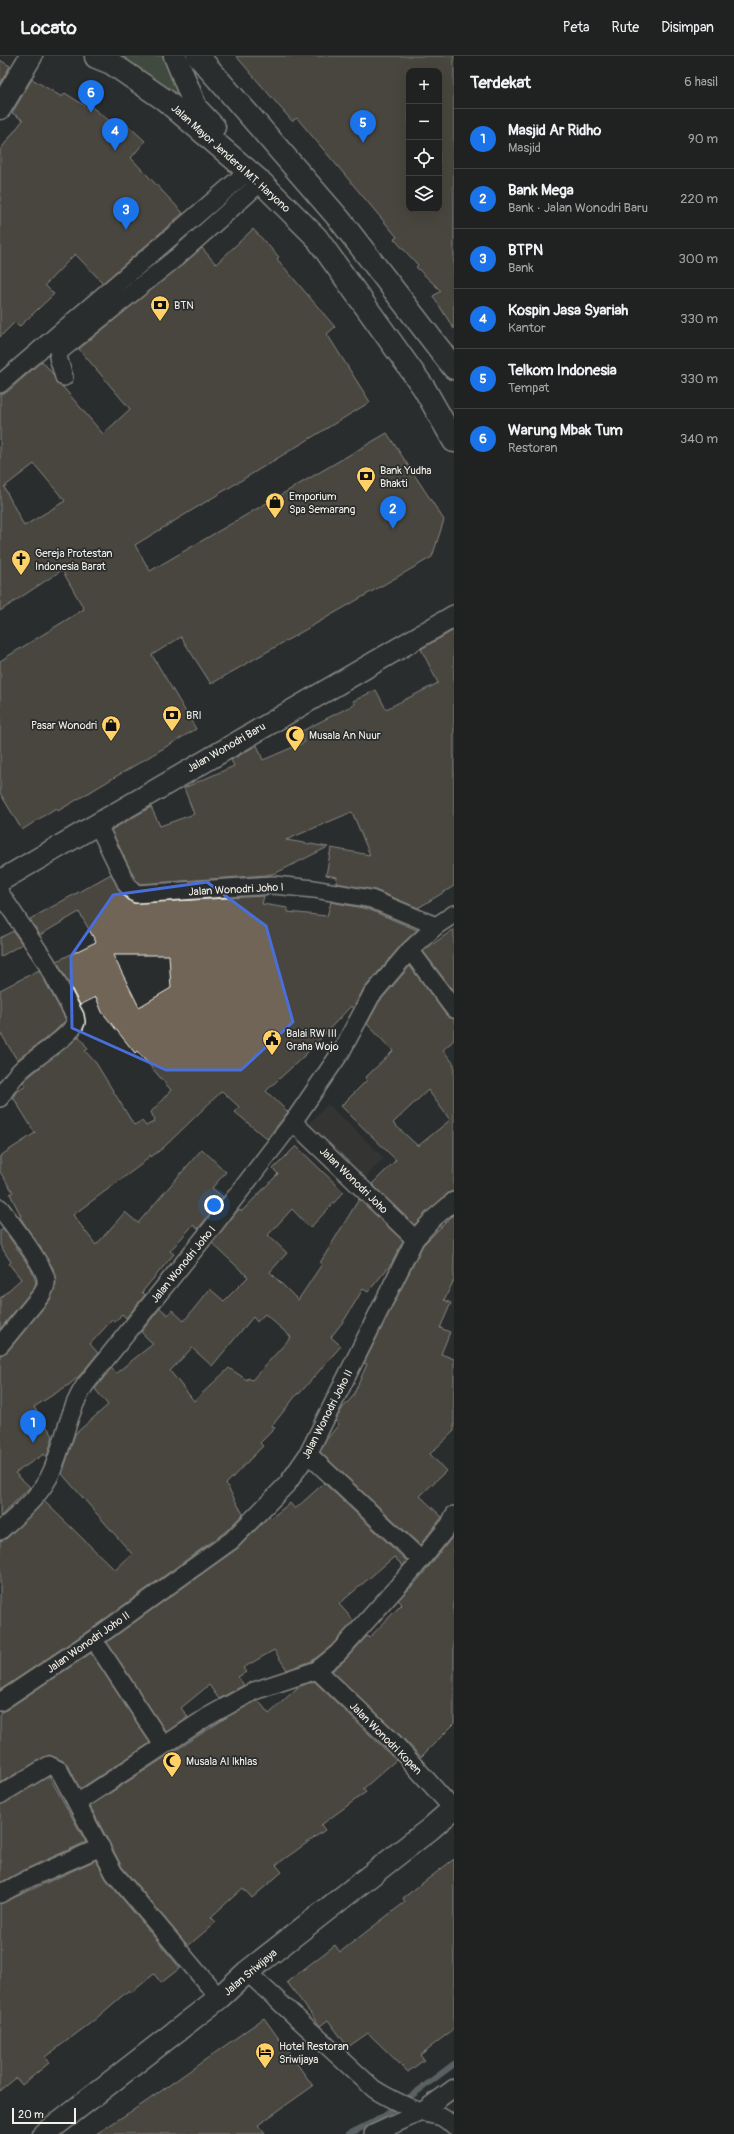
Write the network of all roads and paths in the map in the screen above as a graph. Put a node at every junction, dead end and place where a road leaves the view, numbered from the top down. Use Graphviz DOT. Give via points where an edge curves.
graph roads {
  1 [pos="31,56"];
  2 [pos="175,56"];
  3 [pos="198,56"];
  4 [pos="96,57"];
  5 [pos="0,108"];
  6 [pos="223,148"];
  7 [pos="255,176"];
  8 [pos="454,368"];
  9 [pos="64,377"];
  10 [pos="0,384"];
  11 [pos="454,441"];
  12 [pos="454,616"];
  13 [pos="97,823"];
  14 [pos="0,881"];
  15 [pos="0,893"];
  16 [pos="454,914"];
  17 [pos="436,926"];
  18 [pos="410,950"];
  19 [pos="454,1009"];
  20 [pos="0,1098"];
  21 [pos="293,1122"];
  22 [pos="454,1201"];
  23 [pos="0,1208"];
  24 [pos="415,1239"];
  25 [pos="0,1346"];
  26 [pos="308,1454"];
  27 [pos="454,1515"];
  28 [pos="0,1531"];
  29 [pos="420,1558"];
  30 [pos="100,1649"];
  31 [pos="317,1670"];
  32 [pos="0,1702"];
  33 [pos="163,1745"];
  34 [pos="0,1795"];
  35 [pos="77,1803"];
  36 [pos="453,1808"];
  37 [pos="101,1847"];
  38 [pos="0,1894"];
  39 [pos="247,1972"];
  40 [pos="219,1998"];
  41 [pos="454,2088"];
  42 [pos="416,2110"];
  43 [pos="454,2127"];
  44 [pos="44,2134"];
  45 [pos="373,2134"];
  1 -- 5 [label="main road"];
  2 -- 6 [label="main road" via="196,108 215,128"];
  3 -- 8 [label="main road" via="340,220"];
  4 -- 6 [label="main road, Jalan Mayor Jenderal M.T. Haryono" via="111,63 165,100"];
  6 -- 7 [label="main road, Jalan Mayor Jenderal M.T. Haryono"];
  7 -- 9 [label="street" via="177,257 60,351 58,357"];
  7 -- 10 [label="street"];
  7 -- 11 [label="main road, Jalan Mayor Jenderal M.T. Haryono" via="316,237 424,388"];
  12 -- 13 [label="street, Jalan Wonodri Baru"];
  13 -- 14 [label="street, Jalan Wonodri Baru"];
  13 -- 17 [label="street, Jalan Wonodri Joho I" via="127,885 136,894 274,885 314,889 371,899"];
  15 -- 20 [label="street" via="46,962 76,1022 69,1032 21,1070"];
  16 -- 17 [label="street, Jalan Wonodri Joho I"];
  17 -- 18 [label="street, Jalan Wonodri Joho I"];
  18 -- 19 [label="street"];
  18 -- 21 [label="street, Jalan Wonodri Joho I" via="371,996 341,1052"];
  21 -- 24 [label="street, Jalan Wonodri Joho"];
  21 -- 28 [label="street, Jalan Wonodri Joho I" via="211,1230 85,1385 74,1404 46,1482 39,1493"];
  22 -- 24 [label="street, Jalan Wonodri Joho II"];
  23 -- 25 [label="street" via="21,1235 46,1278 46,1288"];
  24 -- 26 [label="street, Jalan Wonodri Joho II"];
  26 -- 29 [label="street"];
  26 -- 32 [label="street, Jalan Wonodri Joho II" via="288,1483 232,1540 94,1639"];
  27 -- 29 [label="street" via="450,1524"];
  29 -- 31 [label="street" via="338,1653"];
  30 -- 33 [label="street"];
  31 -- 33 [label="street" via="254,1691"];
  31 -- 36 [label="street, Jalan Wonodri Kopen" via="394,1743"];
  33 -- 35 [label="street"];
  34 -- 35 [label="street" via="49,1765 62,1773"];
  35 -- 37 [label="street"];
  36 -- 39 [label="main road, Jalan Sriwijaya" via="430,1829"];
  37 -- 38 [label="street"];
  37 -- 40 [label="street" via="114,1873 127,1890"];
  39 -- 40 [label="main road, Jalan Sriwijaya"];
  39 -- 42 [label="street" via="361,2079 391,2100"];
  40 -- 44 [label="main road, Jalan Sriwijaya"];
  41 -- 42 [label="street"];
  42 -- 43 [label="street" via="444,2117"];
  42 -- 45 [label="street"];
}
